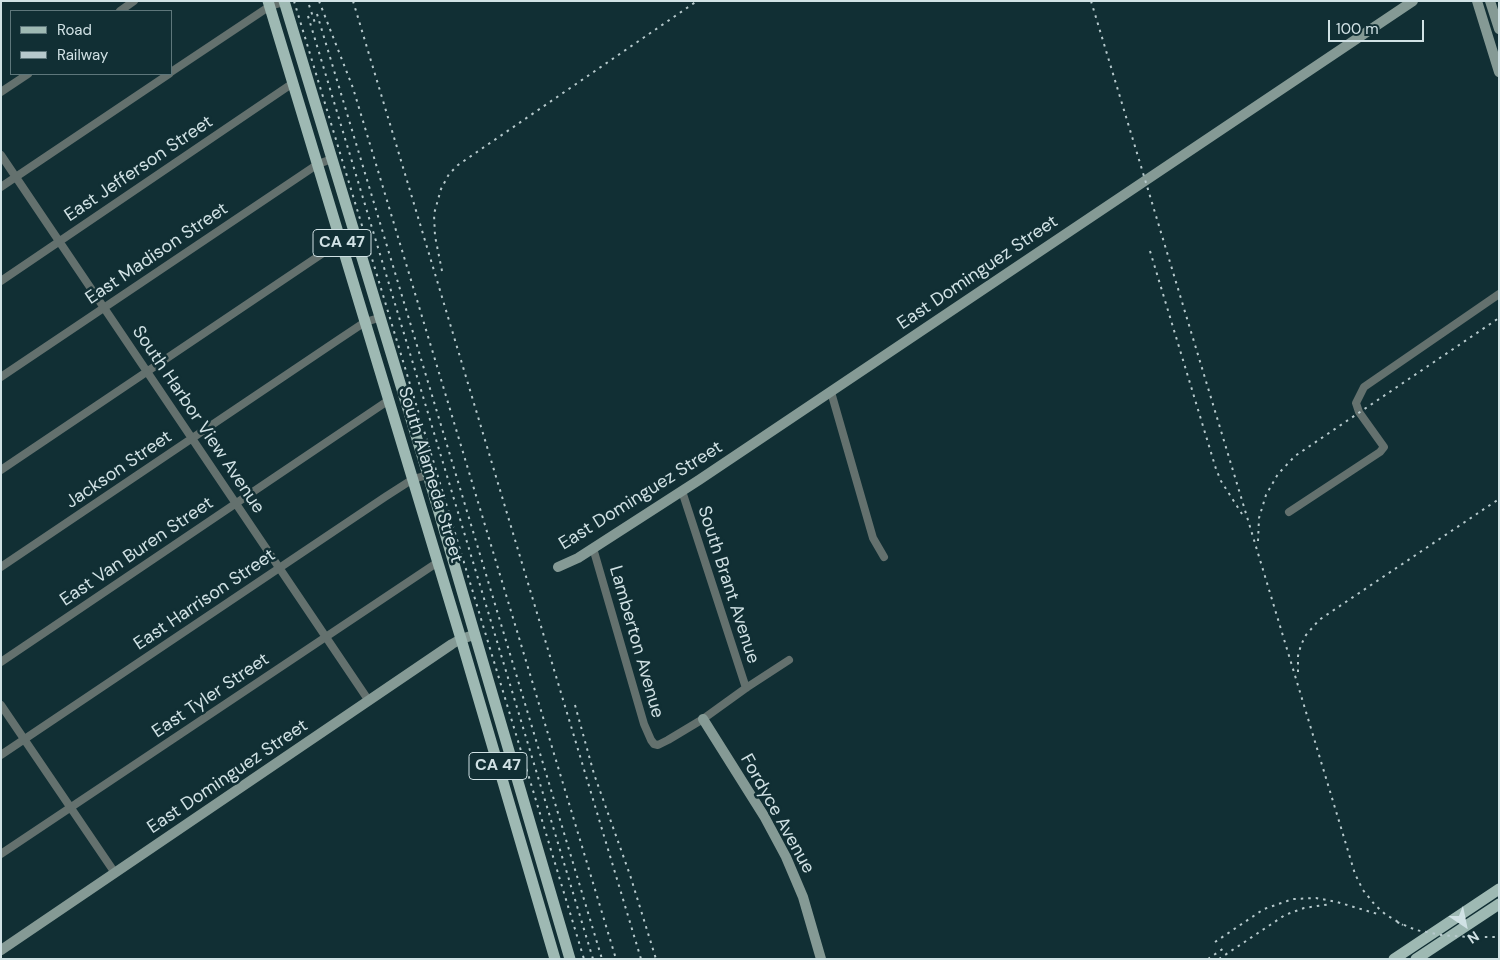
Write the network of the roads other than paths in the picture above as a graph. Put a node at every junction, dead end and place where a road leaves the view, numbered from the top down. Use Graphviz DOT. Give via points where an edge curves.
graph roads {
  1 [pos="134,1"];
  2 [pos="284,1"];
  3 [pos="1413,1"];
  4 [pos="1477,1"];
  5 [pos="1490,1"];
  6 [pos="269,4"];
  7 [pos="121,10"];
  8 [pos="1499,29"];
  9 [pos="172,72"];
  10 [pos="1499,72"];
  11 [pos="26,75"];
  12 [pos="167,75"];
  13 [pos="293,83"];
  14 [pos="1,92"];
  15 [pos="1,156"];
  16 [pos="332,159"];
  17 [pos="318,164"];
  18 [pos="16,177"];
  19 [pos="1,187"];
  20 [pos="341,241"];
  21 [pos="59,242"];
  22 [pos="1,281"];
  23 [pos="1499,294"];
  24 [pos="104,308"];
  25 [pos="379,318"];
  26 [pos="366,322"];
  27 [pos="147,371"];
  28 [pos="1,377"];
  29 [pos="831,392"];
  30 [pos="389,400"];
  31 [pos="192,438"];
  32 [pos="1,470"];
  33 [pos="428,475"];
  34 [pos="413,479"];
  35 [pos="682,491"];
  36 [pos="236,503"];
  37 [pos="1289,512"];
  38 [pos="593,548"];
  39 [pos="884,557"];
  40 [pos="438,562"];
  41 [pos="1,567"];
  42 [pos="558,567"];
  43 [pos="280,568"];
  44 [pos="474,635"];
  45 [pos="326,637"];
  46 [pos="461,639"];
  47 [pos="788,660"];
  48 [pos="1,662"];
  49 [pos="746,688"];
  50 [pos="369,701"];
  51 [pos="1,705"];
  52 [pos="703,719"];
  53 [pos="25,740"];
  54 [pos="1,755"];
  55 [pos="71,808"];
  56 [pos="1,854"];
  57 [pos="115,873"];
  58 [pos="1499,889"];
  59 [pos="549,890"];
  60 [pos="536,894"];
  61 [pos="1499,904"];
  62 [pos="1,950"];
  63 [pos="555,959"];
  64 [pos="570,959"];
  65 [pos="821,959"];
  66 [pos="1394,959"];
  67 [pos="1416,959"];
  1 -- 7 [label="street"];
  2 -- 6 [label="street"];
  2 -- 16 [label="main road, South Alameda Street / CA 47"];
  3 -- 29 [label="street, East Dominguez Street"];
  4 -- 10 [label="street"];
  5 -- 8 [label="street"];
  6 -- 9 [label="street"];
  6 -- 13 [label="main road, South Alameda Street / CA 47"];
  11 -- 14 [label="street"];
  12 -- 18 [label="street"];
  13 -- 17 [label="main road, South Alameda Street / CA 47"];
  13 -- 21 [label="street, East Jefferson Street"];
  15 -- 18 [label="street, South Harbor View Avenue"];
  16 -- 17 [label="street, East Madison Street"];
  16 -- 25 [label="main road, South Alameda Street / CA 47"];
  17 -- 20 [label="main road, South Alameda Street / CA 47"];
  17 -- 24 [label="street, East Madison Street"];
  18 -- 19 [label="street"];
  18 -- 21 [label="street, South Harbor View Avenue"];
  20 -- 26 [label="main road, South Alameda Street / CA 47"];
  20 -- 27 [label="street"];
  21 -- 22 [label="street, East Jefferson Street"];
  21 -- 24 [label="street, South Harbor View Avenue"];
  23 -- 37 [label="street" via="1364,387 1356,403 1359,412 1384,447"];
  24 -- 27 [label="street, South Harbor View Avenue"];
  24 -- 28 [label="street, East Madison Street"];
  25 -- 26 [label="street, Jackson Street"];
  25 -- 33 [label="main road, South Alameda Street / CA 47"];
  26 -- 30 [label="main road, South Alameda Street / CA 47"];
  26 -- 31 [label="street, Jackson Street"];
  27 -- 31 [label="street, South Harbor View Avenue"];
  27 -- 32 [label="street"];
  29 -- 35 [label="street, East Dominguez Street"];
  29 -- 39 [label="street" via="873,538"];
  30 -- 34 [label="main road, South Alameda Street / CA 47"];
  30 -- 36 [label="street, East Van Buren Street"];
  31 -- 36 [label="street, South Harbor View Avenue"];
  31 -- 41 [label="street, Jackson Street"];
  33 -- 34 [label="street, East Harrison Street"];
  33 -- 44 [label="main road, South Alameda Street / CA 47"];
  34 -- 40 [label="main road, South Alameda Street / CA 47"];
  34 -- 43 [label="street, East Harrison Street"];
  35 -- 38 [label="street, East Dominguez Street"];
  35 -- 49 [label="street, South Brant Avenue"];
  36 -- 43 [label="street, South Harbor View Avenue"];
  36 -- 48 [label="street, East Van Buren Street"];
  38 -- 42 [label="street, East Dominguez Street"];
  38 -- 52 [label="street, Lamberton Avenue" via="650,740 654,744 662,744"];
  40 -- 45 [label="street, East Tyler Street"];
  40 -- 46 [label="main road, South Alameda Street / CA 47"];
  43 -- 45 [label="street, South Harbor View Avenue"];
  43 -- 53 [label="street, East Harrison Street"];
  44 -- 46 [label="street, East Dominguez Street"];
  44 -- 59 [label="main road, South Alameda Street / CA 47"];
  45 -- 50 [label="street, South Harbor View Avenue"];
  45 -- 55 [label="street, East Tyler Street"];
  46 -- 50 [label="street, East Dominguez Street"];
  46 -- 60 [label="main road, South Alameda Street / CA 47"];
  47 -- 49 [label="street"];
  49 -- 52 [label="street"];
  50 -- 57 [label="street, East Dominguez Street"];
  51 -- 53 [label="street"];
  52 -- 65 [label="street, Fordyce Avenue" via="786,857"];
  53 -- 54 [label="street, East Harrison Street"];
  53 -- 55 [label="street"];
  55 -- 56 [label="street, East Tyler Street"];
  55 -- 57 [label="street"];
  57 -- 62 [label="street, East Dominguez Street"];
  58 -- 66 [label="main road"];
  59 -- 60 [label="main road"];
  59 -- 64 [label="main road, South Alameda Street / CA 47"];
  60 -- 63 [label="main road, South Alameda Street / CA 47"];
  61 -- 67 [label="main road"];
}
